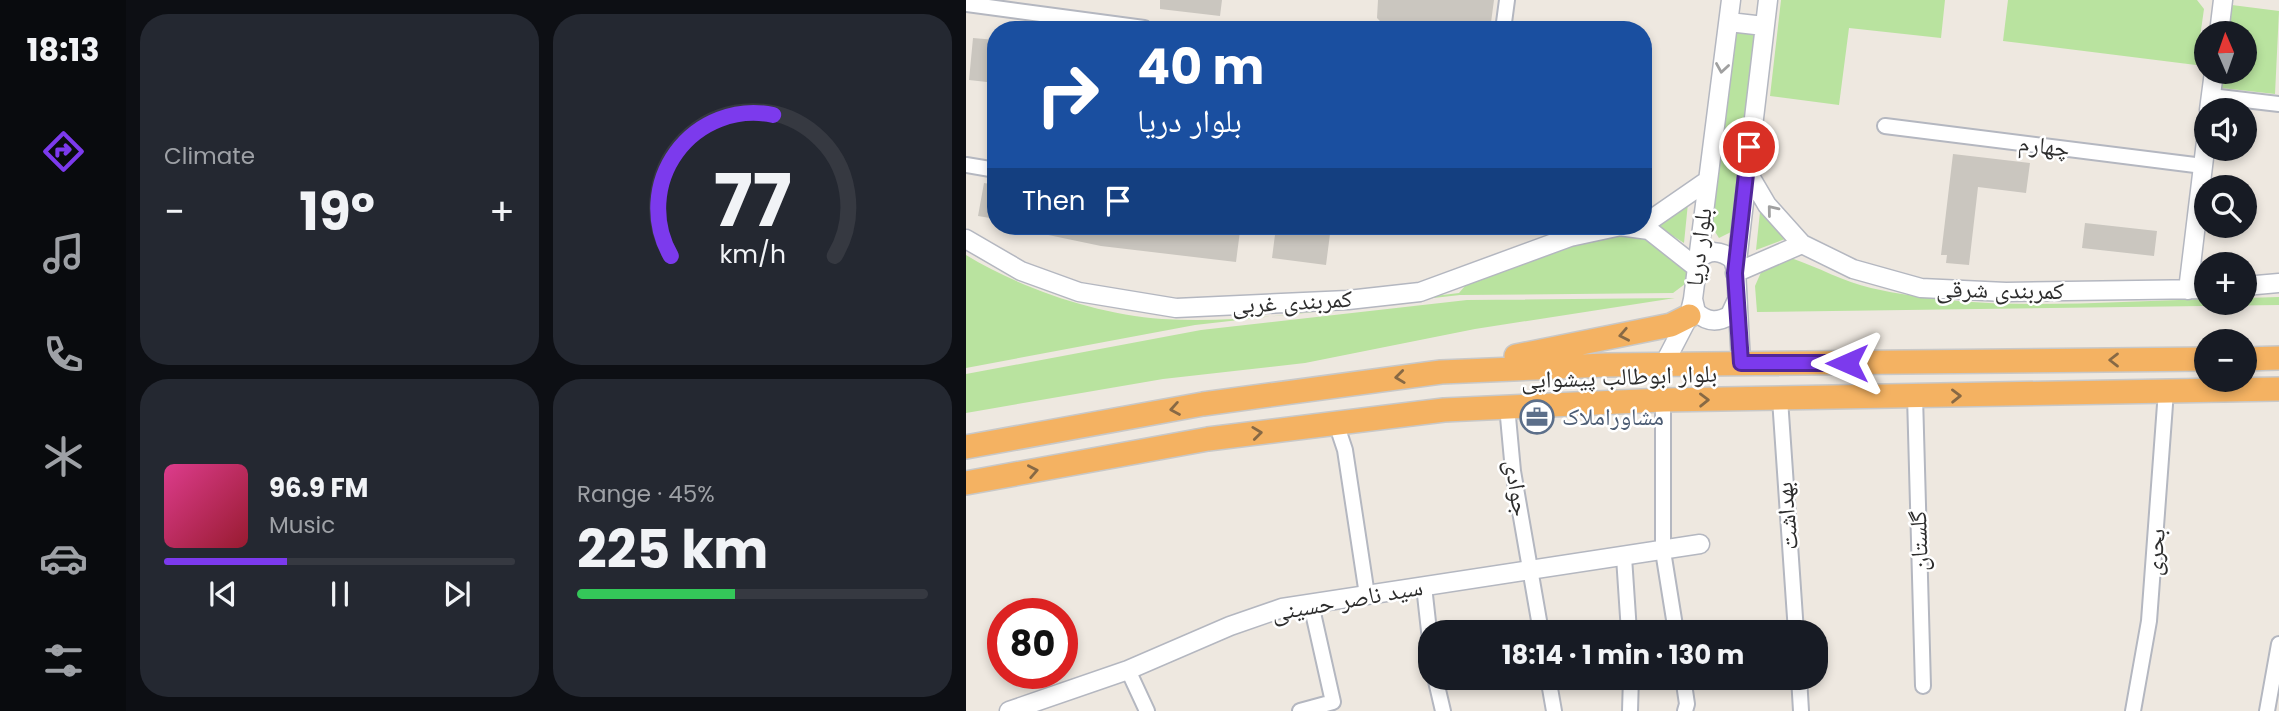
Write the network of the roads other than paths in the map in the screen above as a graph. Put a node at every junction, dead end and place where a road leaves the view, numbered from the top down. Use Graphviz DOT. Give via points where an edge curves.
graph roads {
  1 [pos="1507,0"];
  2 [pos="1731,0"];
  3 [pos="1768,0"];
  4 [pos="2223,0"];
  5 [pos="966,4"];
  6 [pos="1092,21"];
  7 [pos="1504,21"];
  8 [pos="2220,21"];
  9 [pos="1729,22"];
  10 [pos="1764,26"];
  11 [pos="2257,104"];
  12 [pos="2279,104"];
  13 [pos="1885,126"];
  14 [pos="2204,161"];
  15 [pos="966,165"];
  16 [pos="2203,166"];
  17 [pos="987,168"];
  18 [pos="1747,172"];
  19 [pos="1707,181"];
  20 [pos="1652,219"];
  21 [pos="1652,232"];
  22 [pos="1579,235"];
  23 [pos="966,239"];
  24 [pos="1802,244"];
  25 [pos="1697,264"];
  26 [pos="1736,271"];
  27 [pos="2279,283"];
  28 [pos="2257,285"];
  29 [pos="2188,290"];
  30 [pos="2194,290"];
  31 [pos="1736,302"];
  32 [pos="1691,307"];
  33 [pos="2279,358"];
  34 [pos="2194,359"];
  35 [pos="2257,359"];
  36 [pos="2165,360"];
  37 [pos="1741,363"];
  38 [pos="1664,364"];
  39 [pos="1432,373"];
  40 [pos="2279,389"];
  41 [pos="2166,391"];
  42 [pos="1915,397"];
  43 [pos="1780,399"];
  44 [pos="1662,400"];
  45 [pos="1507,406"];
  46 [pos="1336,423"];
  47 [pos="966,447"];
  48 [pos="966,483"];
  49 [pos="1700,544"];
  50 [pos="1663,551"];
  51 [pos="1624,557"];
  52 [pos="1532,570"];
  53 [pos="1424,586"];
  54 [pos="1367,595"];
  55 [pos="1311,604"];
  56 [pos="1428,620"];
  57 [pos="1539,620"];
  58 [pos="1628,620"];
  59 [pos="1674,620"];
  60 [pos="1795,620"];
  61 [pos="2279,644"];
  62 [pos="1128,670"];
  63 [pos="1923,686"];
  64 [pos="1438,690"];
  65 [pos="1550,690"];
  66 [pos="1631,690"];
  67 [pos="1685,690"];
  68 [pos="1800,690"];
  69 [pos="1688,709"];
  70 [pos="1009,711"];
  71 [pos="1144,711"];
  72 [pos="1300,711"];
  73 [pos="1443,711"];
  74 [pos="1554,711"];
  75 [pos="1630,711"];
  76 [pos="1801,711"];
  77 [pos="2133,711"];
  78 [pos="2267,711"];
  1 -- 7 [label="street"];
  2 -- 9 [label="street, بلوار دریا"];
  3 -- 10 [label="street, بلوار دریا"];
  4 -- 8 [label="street"];
  5 -- 6 [label="street"];
  9 -- 10 [label="street"];
  9 -- 19 [label="street, بلوار دریا, one-way"];
  10 -- 18 [label="street, بلوار دریا"];
  11 -- 12 [label="street"];
  13 -- 16 [label="street, چهارم"];
  14 -- 16 [label="street"];
  15 -- 17 [label="street"];
  16 -- 29 [label="street"];
  24 -- 18 [label="street, one-way" via="1767,205"];
  18 -- 26 [label="street, بلوار دریا"];
  19 -- 20 [label="street"];
  19 -- 25 [label="street, بلوار دریا"];
  21 -- 25 [label="street"];
  22 -- 23 [label="street, کمربندی غربی" via="1420,292 1348,300 1176,307 1079,292 1021,271"];
  24 -- 26 [label="street"];
  24 -- 29 [label="street, کمربندی شرقی" via="1853,270 1921,288"];
  25 -- 26 [label="street" via="1708,253 1723,253 1733,260"];
  25 -- 32 [label="street, بلوار دریا"];
  26 -- 31 [label="street, بلوار دریا"];
  27 -- 28 [label="street"];
  29 -- 30 [label="street, کمربندی شرقی"];
  31 -- 32 [label="street" via="1730,315 1716,321"];
  31 -- 37 [label="street, بلوار دریا"];
  32 -- 38 [label="street, بلوار دریا"];
  32 -- 39 [label="highway, one-way" via="1671,325"];
  33 -- 35 [label="highway"];
  34 -- 36 [label="highway, بلوار ابوطالب پیشوایی"];
  36 -- 37 [label="highway, بلوار ابوطالب پیشوایی, one-way"];
  36 -- 41 [label="highway"];
  37 -- 38 [label="highway, بلوار ابوطالب پیشوایی"];
  38 -- 39 [label="highway, بلوار ابوطالب پیشوایی"];
  39 -- 47 [label="highway, بلوار ابوطالب پیشوایی, one-way" via="1203,404"];
  40 -- 41 [label="highway, بلوار ابوطالب پیشوایی"];
  42 -- 41 [label="highway, بلوار ابوطالب پیشوایی, one-way"];
  41 -- 77 [label="street, بحری" via="2149,621"];
  42 -- 43 [label="highway, بلوار ابوطالب پیشوایی"];
  42 -- 63 [label="street, گلستان"];
  44 -- 43 [label="highway, بلوار ابوطالب پیشوایی, one-way"];
  43 -- 60 [label="street, بهداشت"];
  44 -- 45 [label="highway, بلوار ابوطالب پیشوایی"];
  44 -- 50 [label="street"];
  45 -- 46 [label="highway, بلوار ابوطالب پیشوایی"];
  45 -- 52 [label="street, جوادی" via="1513,471"];
  48 -- 46 [label="highway, بلوار ابوطالب پیشوایی, one-way" via="1208,439"];
  46 -- 54 [label="street" via="1345,450"];
  49 -- 50 [label="street, سید ناصر حسینی"];
  50 -- 51 [label="street, سید ناصر حسینی"];
  50 -- 59 [label="street"];
  51 -- 52 [label="street, سید ناصر حسینی"];
  51 -- 58 [label="street"];
  52 -- 53 [label="street, سید ناصر حسینی"];
  52 -- 57 [label="street, جوادی"];
  53 -- 54 [label="street, سید ناصر حسینی"];
  53 -- 56 [label="street"];
  54 -- 55 [label="street, سید ناصر حسینی"];
  55 -- 62 [label="street, سید ناصر حسینی" via="1282,608 1230,626"];
  55 -- 72 [label="street" via="1333,702"];
  61 -- 78 [label="street"];
  62 -- 70 [label="street, سید ناصر حسینی"];
  62 -- 71 [label="street"];
  64 -- 73 [label="street"];
  65 -- 74 [label="street"];
  66 -- 75 [label="street"];
  67 -- 69 [label="street"];
  68 -- 76 [label="street"];
}
